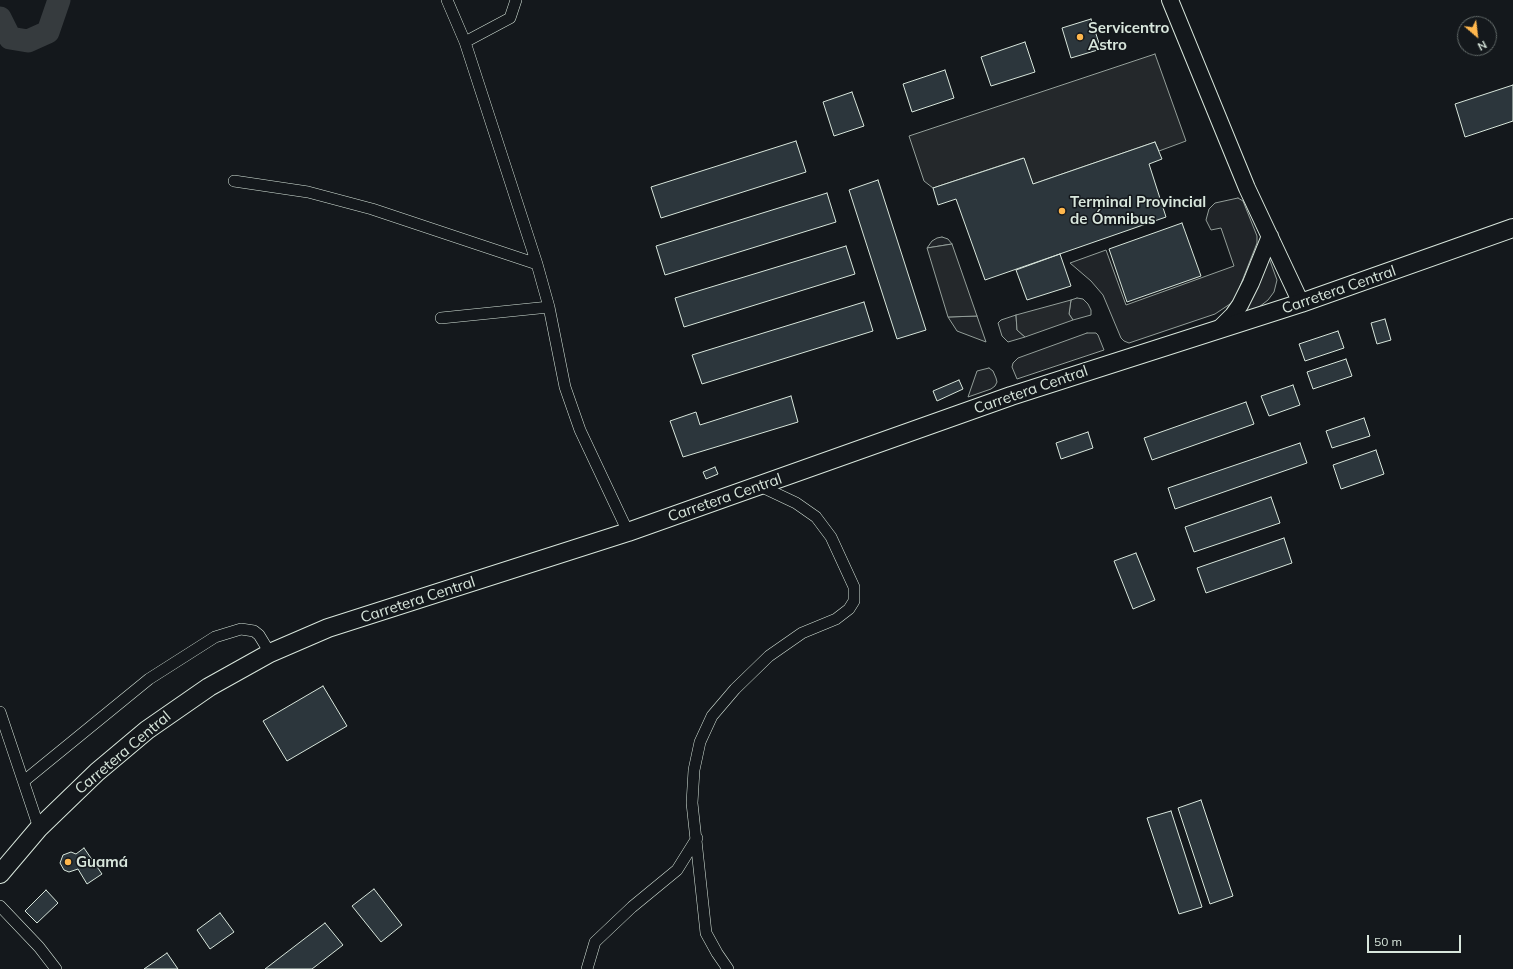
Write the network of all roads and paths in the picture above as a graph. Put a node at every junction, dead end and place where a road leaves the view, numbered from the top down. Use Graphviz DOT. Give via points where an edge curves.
graph roads {
  1 [pos="447,0"];
  2 [pos="516,0"];
  3 [pos="1170,0"];
  4 [pos="465,42"];
  5 [pos="234,181"];
  6 [pos="1513,228"];
  7 [pos="1270,236"];
  8 [pos="537,264"];
  9 [pos="1301,303"];
  10 [pos="549,307"];
  11 [pos="441,318"];
  12 [pos="1218,330"];
  13 [pos="760,486"];
  14 [pos="628,532"];
  15 [pos="270,653"];
  16 [pos="0,712"];
  17 [pos="24,781"];
  18 [pos="39,828"];
  19 [pos="697,838"];
  20 [pos="0,874"];
  21 [pos="0,906"];
  22 [pos="724,968"];
  23 [pos="56,969"];
  24 [pos="587,969"];
  1 -- 4 [label="street"];
  2 -- 4 [label="street" via="510,18"];
  3 -- 7 [label="street" via="1247,188"];
  4 -- 8 [label="street"];
  5 -- 8 [label="street" via="308,192 372,209"];
  6 -- 9 [label="main road, Carretera Central"];
  7 -- 9 [label="street"];
  7 -- 12 [label="street" via="1240,305"];
  8 -- 10 [label="street"];
  9 -- 12 [label="main road, Carretera Central"];
  10 -- 11 [label="street"];
  10 -- 14 [label="street" via="565,387 577,423"];
  12 -- 13 [label="main road, Carretera Central" via="1011,396"];
  13 -- 14 [label="main road, Carretera Central"];
  13 -- 19 [label="street" via="796,503 816,518 831,537 854,587 854,601 850,609 836,619 802,633 769,656 712,716 700,742 694,770 692,803"];
  14 -- 15 [label="main road, Carretera Central" via="328,628"];
  15 -- 17 [label="street" via="254,631 241,629 215,637 149,679"];
  15 -- 18 [label="main road, Carretera Central" via="209,687 147,730 97,772"];
  16 -- 17 [label="street"];
  17 -- 18 [label="street"];
  18 -- 20 [label="main road, Carretera Central"];
  19 -- 22 [label="street" via="706,934"];
  19 -- 24 [label="street" via="678,870 632,907 595,942"];
  21 -- 23 [label="street" via="39,946"];
}
